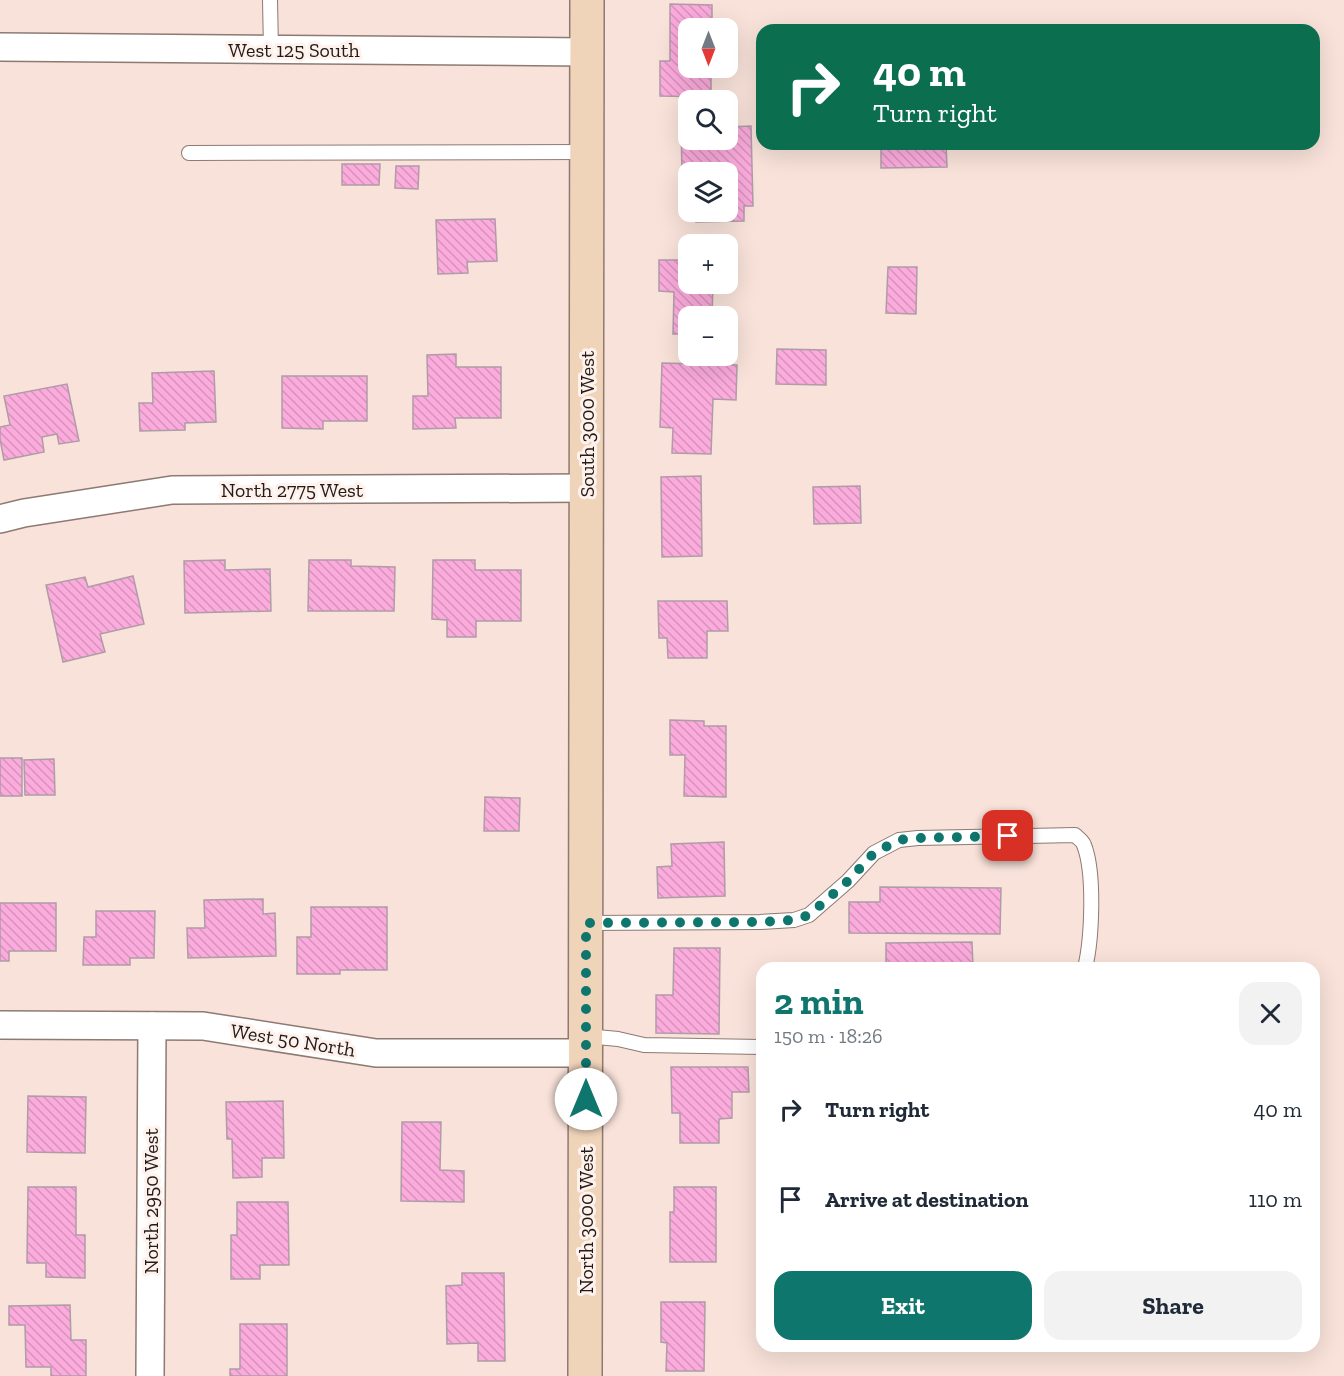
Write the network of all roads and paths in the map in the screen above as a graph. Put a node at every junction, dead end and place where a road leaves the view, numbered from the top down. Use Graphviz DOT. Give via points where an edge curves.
graph roads {
  1 [pos="270,0"];
  2 [pos="587,0"];
  3 [pos="0,47"];
  4 [pos="271,50"];
  5 [pos="587,52"];
  6 [pos="587,152"];
  7 [pos="189,153"];
  8 [pos="587,488"];
  9 [pos="0,519"];
  10 [pos="586,847"];
  11 [pos="586,923"];
  12 [pos="1086,962"];
  13 [pos="0,1025"];
  14 [pos="152,1026"];
  15 [pos="586,1044"];
  16 [pos="756,1047"];
  17 [pos="150,1376"];
  18 [pos="585,1376"];
  1 -- 4 [label="lane"];
  2 -- 5 [label="main road, South 3000 West"];
  3 -- 4 [label="street, West 125 South"];
  4 -- 5 [label="street, West 125 South"];
  5 -- 6 [label="main road, South 3000 West"];
  6 -- 7 [label="lane"];
  6 -- 8 [label="main road, South 3000 West"];
  8 -- 9 [label="street, North 2775 West" via="172,490"];
  8 -- 10 [label="main road, South 3000 West"];
  10 -- 11 [label="main road, North 3000 West"];
  11 -- 12 [label="lane" via="794,920 809,915 874,853 899,840 1075,835 1084,843 1090,874"];
  11 -- 15 [label="main road, North 3000 West"];
  13 -- 14 [label="street, West 50 North"];
  14 -- 15 [label="street, West 50 North" via="203,1026 376,1053"];
  14 -- 17 [label="street, North 2950 West"];
  15 -- 16 [label="lane" via="618,1039 644,1045"];
  15 -- 18 [label="main road, North 3000 West"];
}
